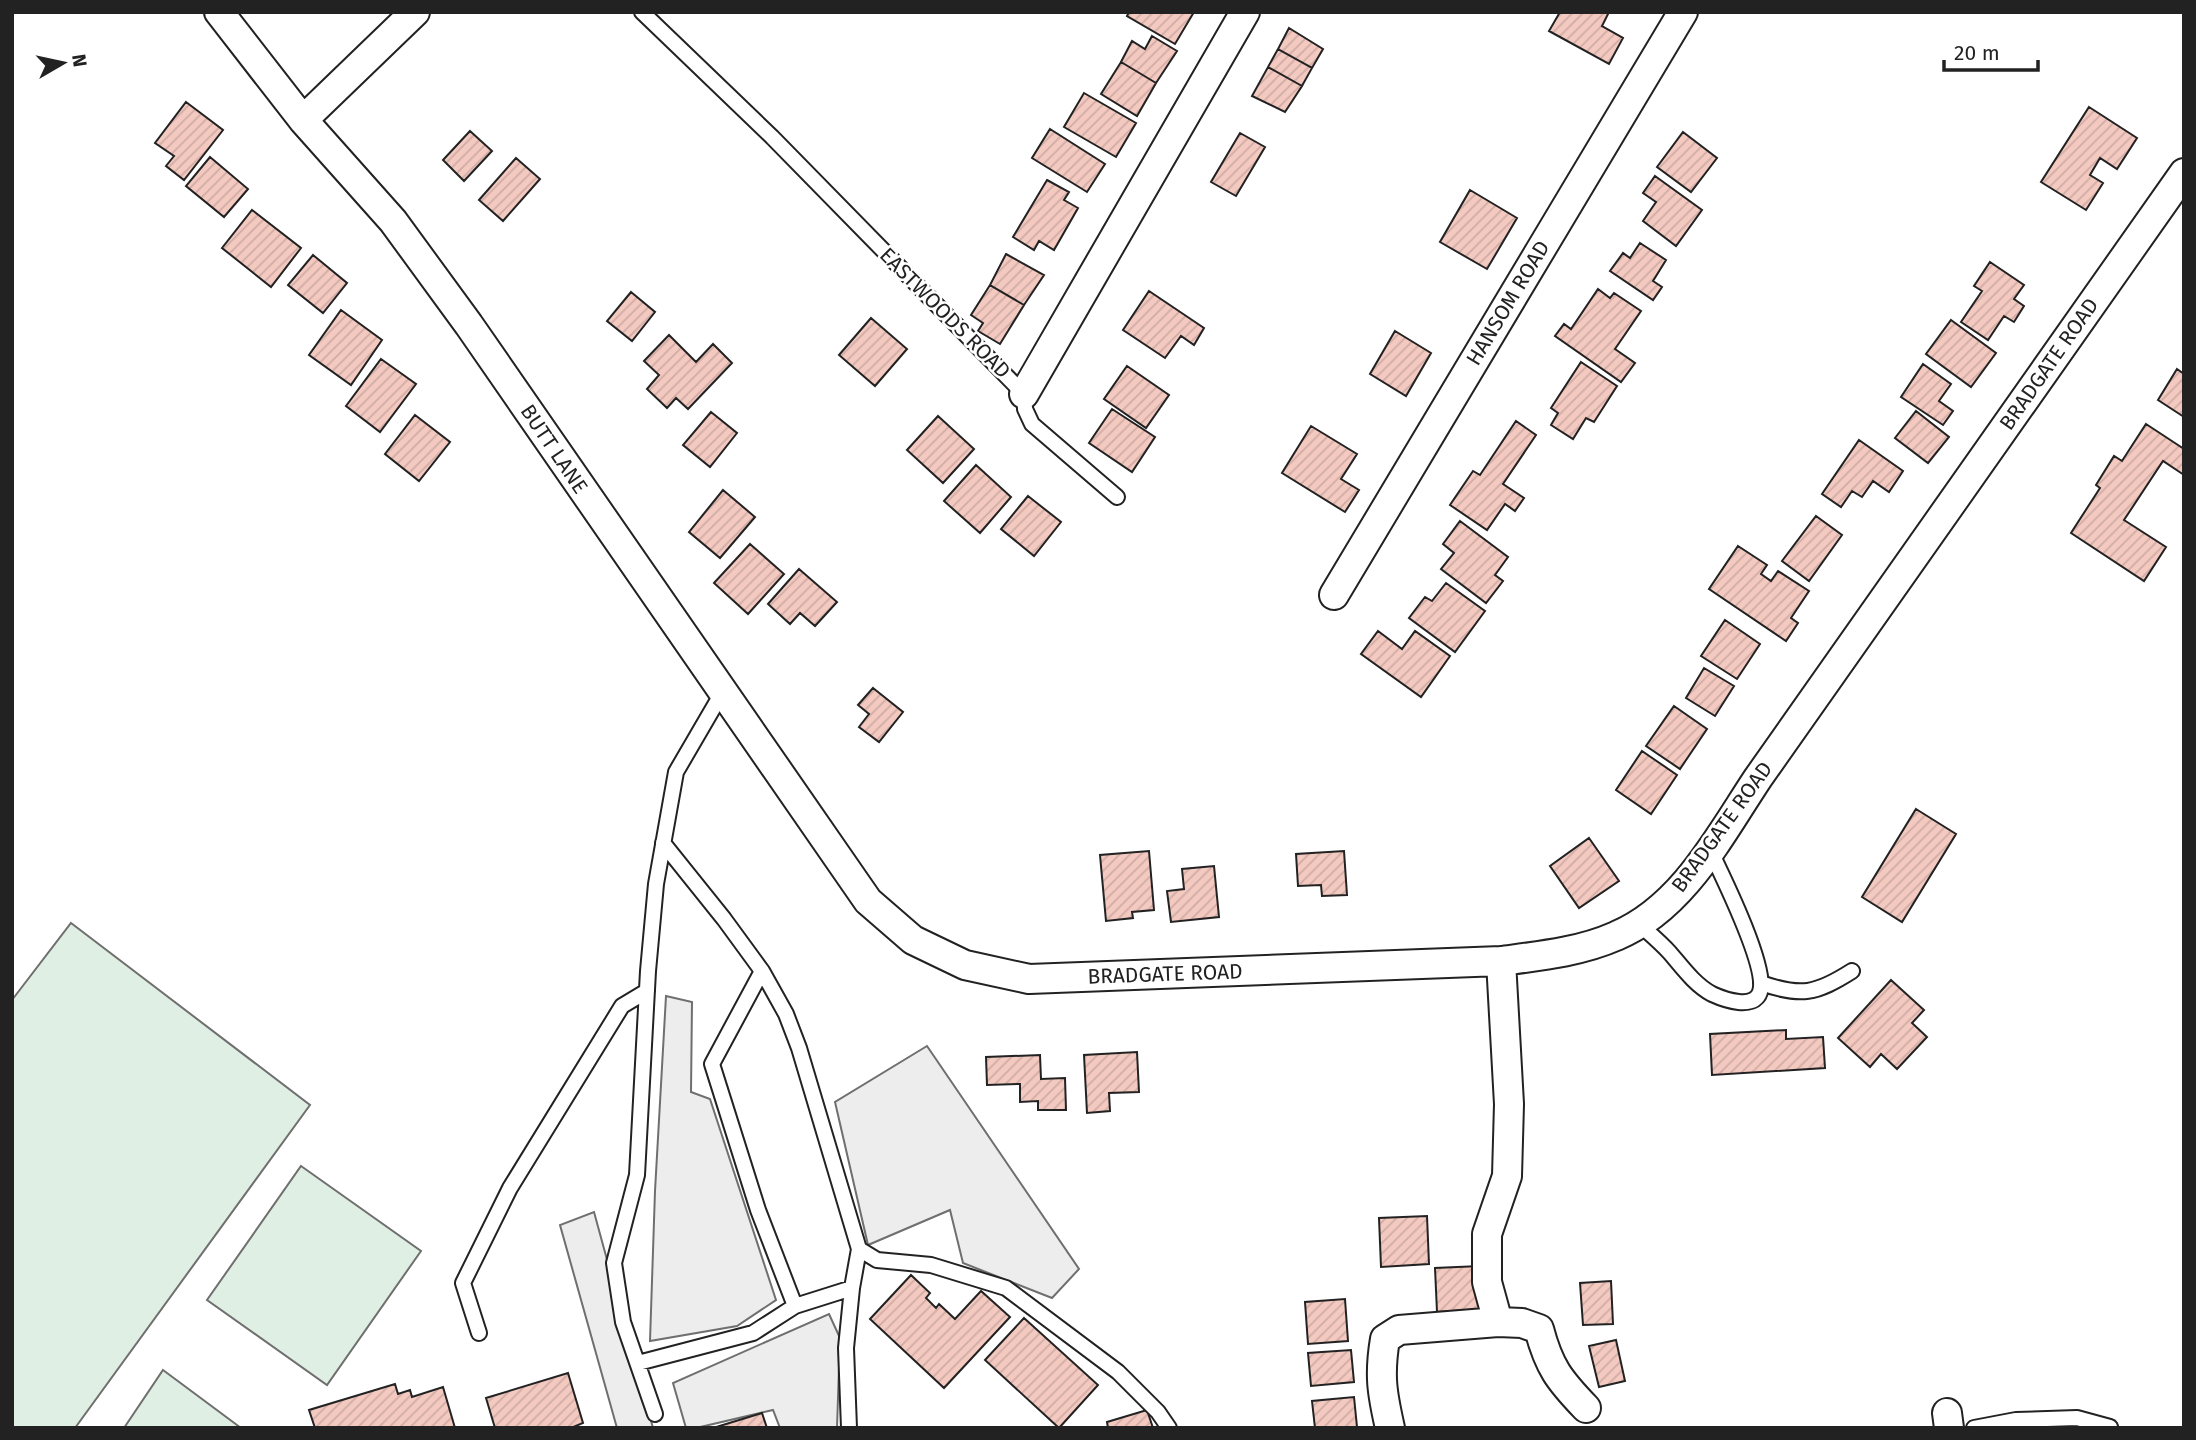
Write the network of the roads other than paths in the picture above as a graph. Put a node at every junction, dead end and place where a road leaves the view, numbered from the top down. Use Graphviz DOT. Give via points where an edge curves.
graph roads {
  1 [pos="219,12"];
  2 [pos="415,12"];
  3 [pos="642,12"];
  4 [pos="1245,12"];
  5 [pos="1683,12"];
  6 [pos="303,120"];
  7 [pos="2184,173"];
  8 [pos="1024,394"];
  9 [pos="1117,497"];
  10 [pos="1334,595"];
  11 [pos="722,693"];
  12 [pos="663,843"];
  13 [pos="1710,850"];
  14 [pos="868,901"];
  15 [pos="1638,923"];
  16 [pos="1501,961"];
  17 [pos="762,971"];
  18 [pos="1852,971"];
  19 [pos="1761,983"];
  20 [pos="647,991"];
  21 [pos="859,1249"];
  22 [pos="852,1287"];
  23 [pos="795,1306"];
  24 [pos="1498,1322"];
  25 [pos="479,1333"];
  26 [pos="638,1363"];
  27 [pos="1586,1408"];
  28 [pos="655,1414"];
  29 [pos="2110,1427"];
  30 [pos="849,1428"];
  31 [pos="1169,1428"];
  32 [pos="1390,1428"];
  33 [pos="1974,1428"];
  1 -- 6 [label="street, BUTT LANE"];
  2 -- 6 [label="street"];
  3 -- 8 [label="lane, EASTWOODS ROAD" via="772,137"];
  4 -- 8 [label="street, EASTWOODS ROAD"];
  5 -- 10 [label="street, HANSOM ROAD"];
  6 -- 11 [label="street, BUTT LANE" via="393,221 454,304"];
  7 -- 13 [label="street, BRADGATE ROAD"];
  8 -- 9 [label="lane" via="1032,424"];
  11 -- 12 [label="lane" via="676,772"];
  11 -- 14 [label="street, BUTT LANE"];
  12 -- 17 [label="lane"];
  12 -- 20 [label="lane"];
  13 -- 15 [label="street, BRADGATE ROAD" via="1678,891"];
  13 -- 19 [label="lane" via="1732,895"];
  14 -- 16 [label="street, BRADGATE ROAD" via="913,940 965,965 1029,979"];
  15 -- 16 [label="street, BRADGATE ROAD" via="1589,946"];
  15 -- 19 [label="lane" via="1711,993 1744,1003 1755,1000"];
  16 -- 24 [label="street" via="1509,1104 1507,1176 1487,1234 1487,1282"];
  17 -- 21 [label="lane" via="799,1048"];
  17 -- 23 [label="lane" via="712,1064 758,1210"];
  18 -- 19 [label="lane" via="1805,993"];
  20 -- 25 [label="lane" via="622,1006 510,1188 463,1283"];
  20 -- 26 [label="lane" via="637,1175 614,1263 623,1322"];
  21 -- 22 [label="lane"];
  21 -- 31 [label="lane" via="877,1260 930,1265 1006,1288 1118,1372"];
  22 -- 23 [label="lane"];
  22 -- 30 [label="lane" via="846,1348"];
  23 -- 26 [label="lane" via="753,1333"];
  24 -- 27 [label="street" via="1539,1329 1560,1381"];
  24 -- 32 [label="street" via="1399,1330 1385,1339 1380,1367"];
  26 -- 28 [label="lane"];
  29 -- 33 [label="lane" via="2077,1418 2016,1420"];
}
